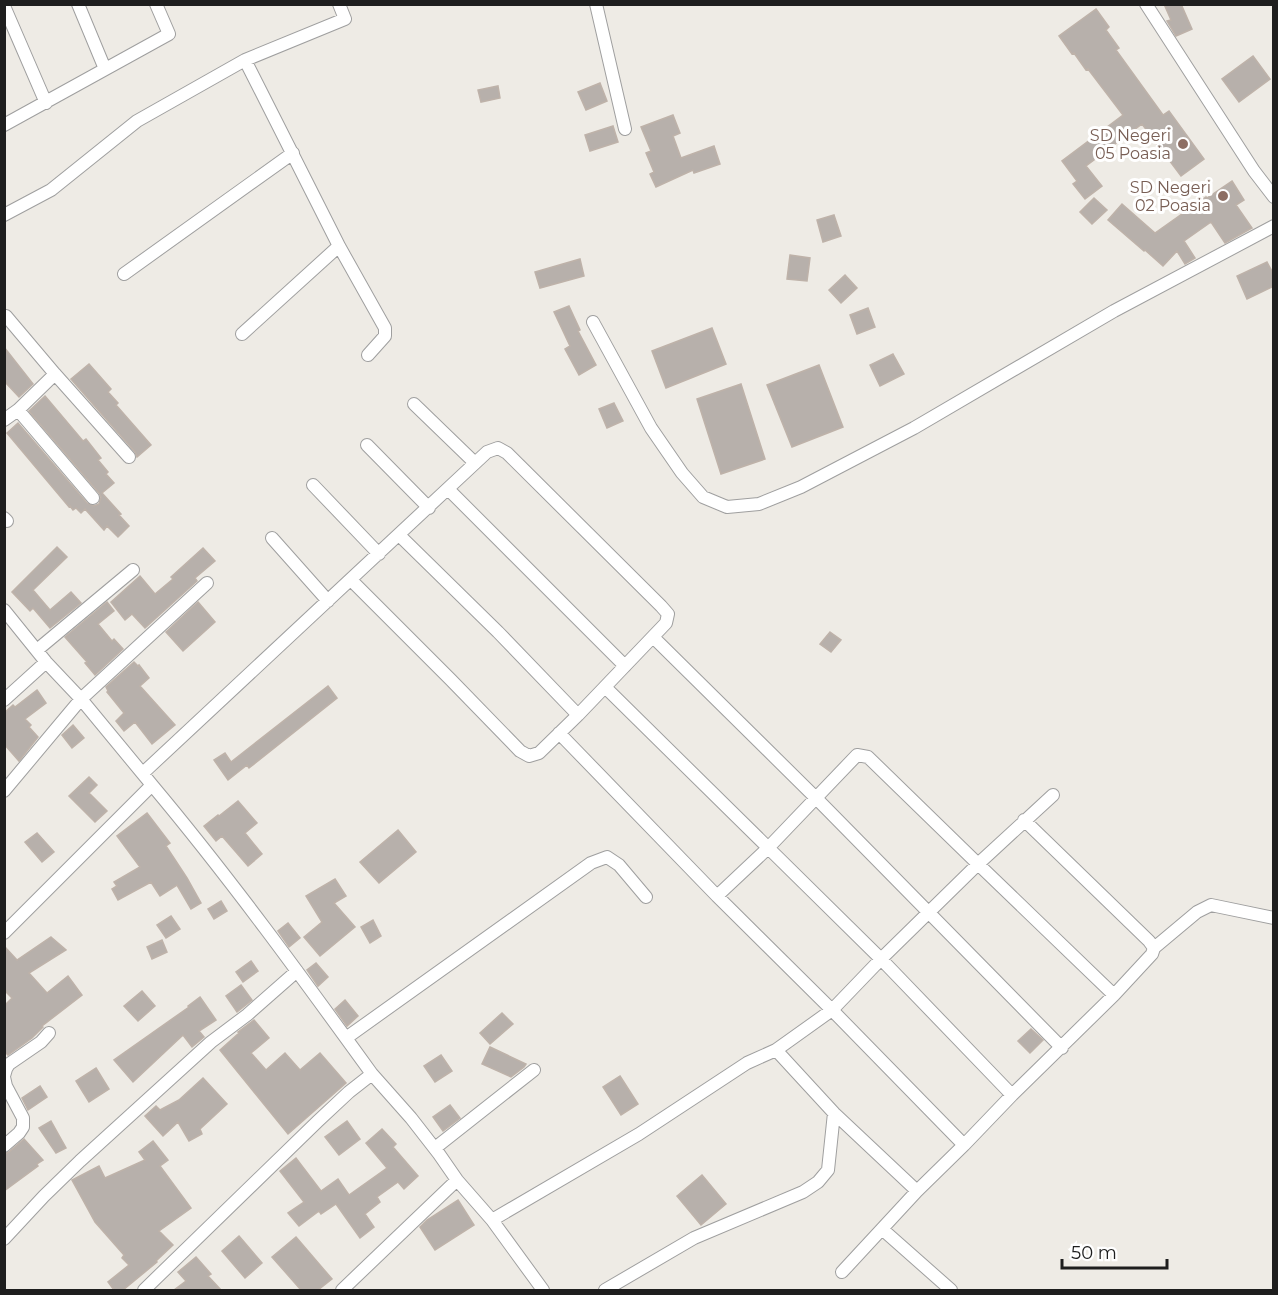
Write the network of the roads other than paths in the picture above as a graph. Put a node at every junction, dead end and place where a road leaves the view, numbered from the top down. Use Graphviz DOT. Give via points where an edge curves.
graph roads {
  1 [pos="78,4"];
  2 [pos="156,4"];
  3 [pos="339,4"];
  4 [pos="596,4"];
  5 [pos="1146,4"];
  6 [pos="4,6"];
  7 [pos="245,60"];
  8 [pos="105,69"];
  9 [pos="46,103"];
  10 [pos="4,125"];
  11 [pos="625,129"];
  12 [pos="293,153"];
  13 [pos="1274,197"];
  14 [pos="4,215"];
  15 [pos="1274,226"];
  16 [pos="339,246"];
  17 [pos="124,274"];
  18 [pos="6,316"];
  19 [pos="593,322"];
  20 [pos="242,334"];
  21 [pos="368,355"];
  22 [pos="55,374"];
  23 [pos="414,404"];
  24 [pos="18,410"];
  25 [pos="4,420"];
  26 [pos="367,445"];
  27 [pos="129,457"];
  28 [pos="475,463"];
  29 [pos="312,485"];
  30 [pos="448,489"];
  31 [pos="93,498"];
  32 [pos="429,508"];
  33 [pos="399,535"];
  34 [pos="272,538"];
  35 [pos="379,554"];
  36 [pos="133,570"];
  37 [pos="351,580"];
  38 [pos="207,583"];
  39 [pos="328,601"];
  40 [pos="4,610"];
  41 [pos="653,637"];
  42 [pos="37,650"];
  43 [pos="46,662"];
  44 [pos="625,666"];
  45 [pos="605,687"];
  46 [pos="81,699"];
  47 [pos="4,700"];
  48 [pos="578,715"];
  49 [pos="559,734"];
  50 [pos="143,773"];
  51 [pos="152,785"];
  52 [pos="4,791"];
  53 [pos="1053,795"];
  54 [pos="816,798"];
  55 [pos="1024,820"];
  56 [pos="768,848"];
  57 [pos="978,864"];
  58 [pos="717,896"];
  59 [pos="646,897"];
  60 [pos="928,913"];
  61 [pos="1274,918"];
  62 [pos="4,933"];
  63 [pos="1154,948"];
  64 [pos="881,959"];
  65 [pos="297,971"];
  66 [pos="1114,995"];
  67 [pos="832,1010"];
  68 [pos="49,1033"];
  69 [pos="346,1038"];
  70 [pos="1062,1048"];
  71 [pos="776,1050"];
  72 [pos="534,1070"];
  73 [pos="372,1074"];
  74 [pos="4,1077"];
  75 [pos="1012,1095"];
  76 [pos="834,1113"];
  77 [pos="964,1144"];
  78 [pos="4,1146"];
  79 [pos="435,1148"];
  80 [pos="457,1180"];
  81 [pos="916,1191"];
  82 [pos="492,1220"];
  83 [pos="882,1229"];
  84 [pos="4,1239"];
  85 [pos="842,1272"];
  86 [pos="144,1290"];
  87 [pos="342,1290"];
  88 [pos="543,1290"];
  89 [pos="606,1290"];
  90 [pos="951,1290"];
  1 -- 8 [label="street"];
  2 -- 8 [label="street" via="169,34"];
  3 -- 7 [label="street" via="345,19"];
  4 -- 11 [label="street"];
  5 -- 13 [label="street"];
  6 -- 9 [label="street"];
  7 -- 12 [label="street"];
  7 -- 14 [label="street" via="137,121 51,190"];
  8 -- 9 [label="street"];
  9 -- 10 [label="street"];
  12 -- 16 [label="street"];
  12 -- 17 [label="street"];
  15 -- 19 [label="street" via="1114,311 915,428 801,487 759,504 727,507 703,497 651,428"];
  16 -- 20 [label="street"];
  16 -- 21 [label="street" via="385,328 385,336"];
  18 -- 22 [label="street"];
  22 -- 24 [label="street"];
  22 -- 27 [label="street"];
  23 -- 28 [label="street"];
  24 -- 25 [label="street"];
  24 -- 31 [label="street"];
  26 -- 32 [label="street"];
  28 -- 30 [label="street"];
  28 -- 41 [label="street" via="498,448 507,453 668,614 666,623"];
  29 -- 35 [label="street"];
  30 -- 32 [label="street"];
  30 -- 44 [label="street"];
  32 -- 33 [label="street"];
  33 -- 35 [label="street"];
  33 -- 48 [label="street"];
  34 -- 39 [label="street"];
  35 -- 37 [label="street"];
  36 -- 42 [label="street"];
  37 -- 39 [label="street"];
  37 -- 49 [label="street" via="520,751 529,756 538,753"];
  38 -- 46 [label="street"];
  39 -- 50 [label="street"];
  40 -- 42 [label="street"];
  41 -- 44 [label="street"];
  41 -- 54 [label="street"];
  42 -- 43 [label="street"];
  43 -- 46 [label="street"];
  43 -- 47 [label="street"];
  44 -- 45 [label="street"];
  45 -- 48 [label="street"];
  45 -- 56 [label="street"];
  46 -- 50 [label="street"];
  46 -- 52 [label="street"];
  48 -- 49 [label="street"];
  49 -- 58 [label="street"];
  50 -- 51 [label="street"];
  51 -- 62 [label="street"];
  51 -- 65 [label="street"];
  53 -- 55 [label="street"];
  54 -- 56 [label="street"];
  54 -- 57 [label="street" via="857,755 868,757"];
  54 -- 60 [label="street"];
  55 -- 57 [label="street"];
  55 -- 63 [label="street"];
  56 -- 58 [label="street"];
  56 -- 64 [label="street"];
  57 -- 60 [label="street"];
  57 -- 66 [label="street"];
  58 -- 67 [label="street"];
  59 -- 69 [label="street" via="607,856 591,863"];
  60 -- 64 [label="street"];
  60 -- 70 [label="street"];
  61 -- 63 [label="street" via="1211,905"];
  63 -- 66 [label="street"];
  64 -- 67 [label="street"];
  64 -- 75 [label="street"];
  65 -- 69 [label="street"];
  65 -- 84 [label="street" via="211,1042 80,1161"];
  66 -- 70 [label="street"];
  67 -- 71 [label="street"];
  67 -- 77 [label="street"];
  68 -- 74 [label="street" via="9,1064"];
  69 -- 73 [label="street"];
  70 -- 75 [label="street"];
  71 -- 76 [label="street"];
  71 -- 82 [label="street" via="747,1063 639,1134"];
  72 -- 79 [label="street"];
  73 -- 79 [label="street"];
  73 -- 86 [label="street" via="318,1120"];
  74 -- 78 [label="street" via="23,1118 19,1133"];
  75 -- 77 [label="street"];
  76 -- 81 [label="street"];
  76 -- 89 [label="street" via="828,1170 818,1182 694,1238"];
  77 -- 81 [label="street"];
  79 -- 80 [label="street"];
  80 -- 82 [label="street"];
  80 -- 87 [label="street"];
  81 -- 83 [label="street"];
  82 -- 88 [label="street"];
  83 -- 85 [label="street"];
  83 -- 90 [label="street"];
}
